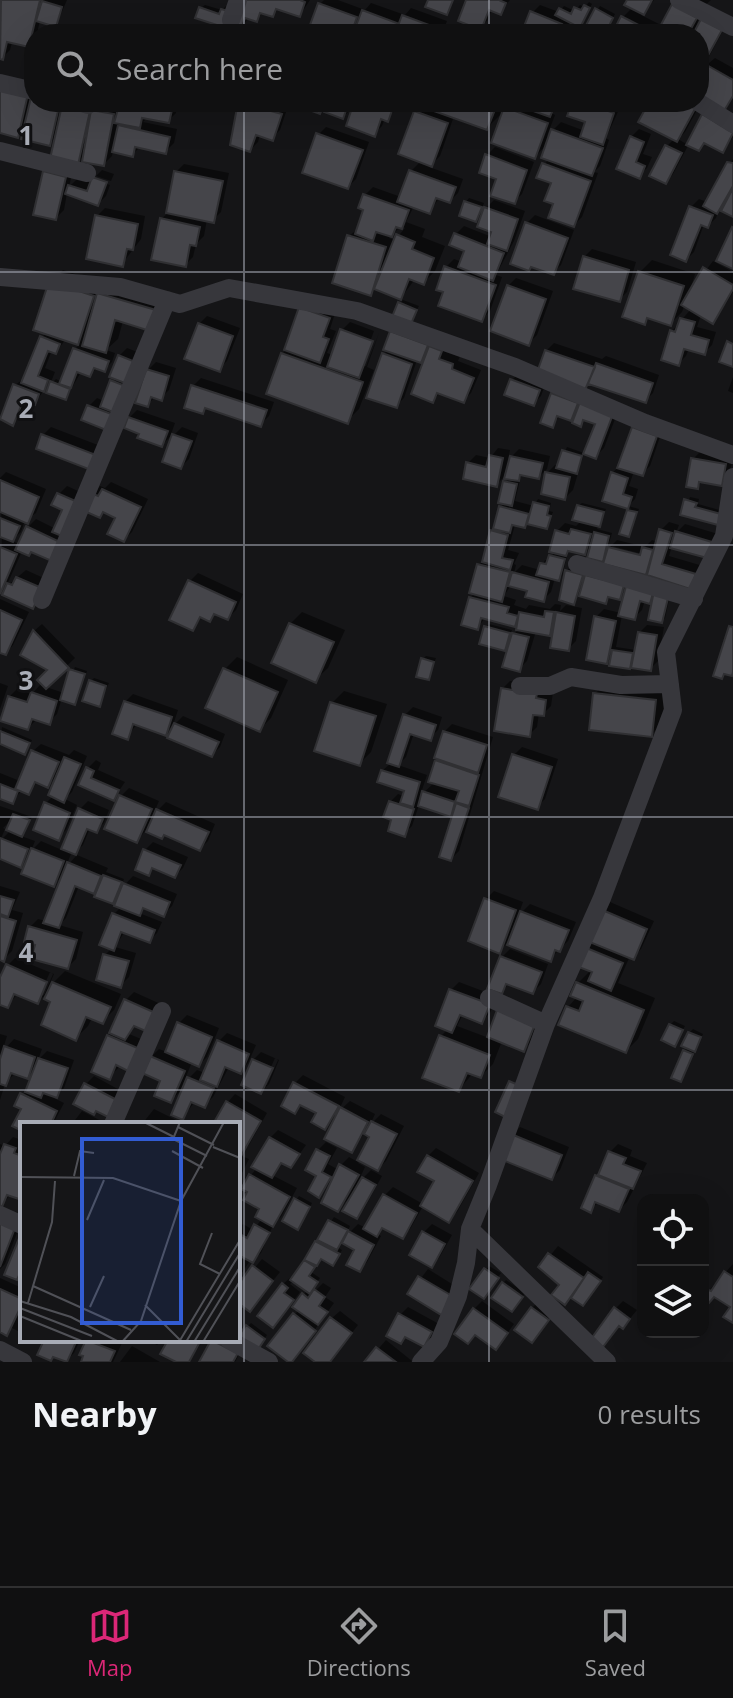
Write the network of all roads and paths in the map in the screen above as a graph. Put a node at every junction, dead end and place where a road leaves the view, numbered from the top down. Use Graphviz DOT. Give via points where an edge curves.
graph roads {
  1 [pos="238,0"];
  2 [pos="679,0"];
  3 [pos="231,20"];
  4 [pos="733,27"];
  5 [pos="0,83"];
  6 [pos="24,89"];
  7 [pos="709,109"];
  8 [pos="733,124"];
  9 [pos="0,151"];
  10 [pos="87,173"];
  11 [pos="0,277"];
  12 [pos="167,300"];
  13 [pos="733,455"];
  14 [pos="733,477"];
  15 [pos="577,564"];
  16 [pos="694,599"];
  17 [pos="42,600"];
  18 [pos="670,684"];
  19 [pos="520,686"];
  20 [pos="489,998"];
  21 [pos="162,1011"];
  22 [pos="546,1024"];
  23 [pos="114,1122"];
  24 [pos="0,1215"];
  25 [pos="20,1224"];
  26 [pos="470,1229"];
  27 [pos="233,1342"];
  28 [pos="0,1350"];
  29 [pos="23,1362"];
  30 [pos="269,1362"];
  31 [pos="421,1362"];
  32 [pos="607,1362"];
  1 -- 3 [label="street"];
  2 -- 4 [label="street"];
  5 -- 6 [label="street"];
  7 -- 8 [label="street"];
  9 -- 10 [label="street"];
  11 -- 12 [label="street" via="120,287"];
  12 -- 13 [label="street" via="180,304 229,288 357,311 515,367"];
  12 -- 17 [label="street"];
  14 -- 16 [label="street" via="724,536"];
  15 -- 16 [label="street"];
  16 -- 18 [label="street" via="666,652"];
  18 -- 19 [label="street" via="621,685 571,677 550,686"];
  18 -- 22 [label="street" via="673,710 602,898"];
  20 -- 22 [label="street"];
  21 -- 23 [label="street"];
  22 -- 26 [label="street"];
  24 -- 25 [label="street"];
  26 -- 31 [label="street" via="458,1296 439,1342"];
  26 -- 32 [label="street"];
  27 -- 30 [label="street"];
  28 -- 29 [label="street"];
}
